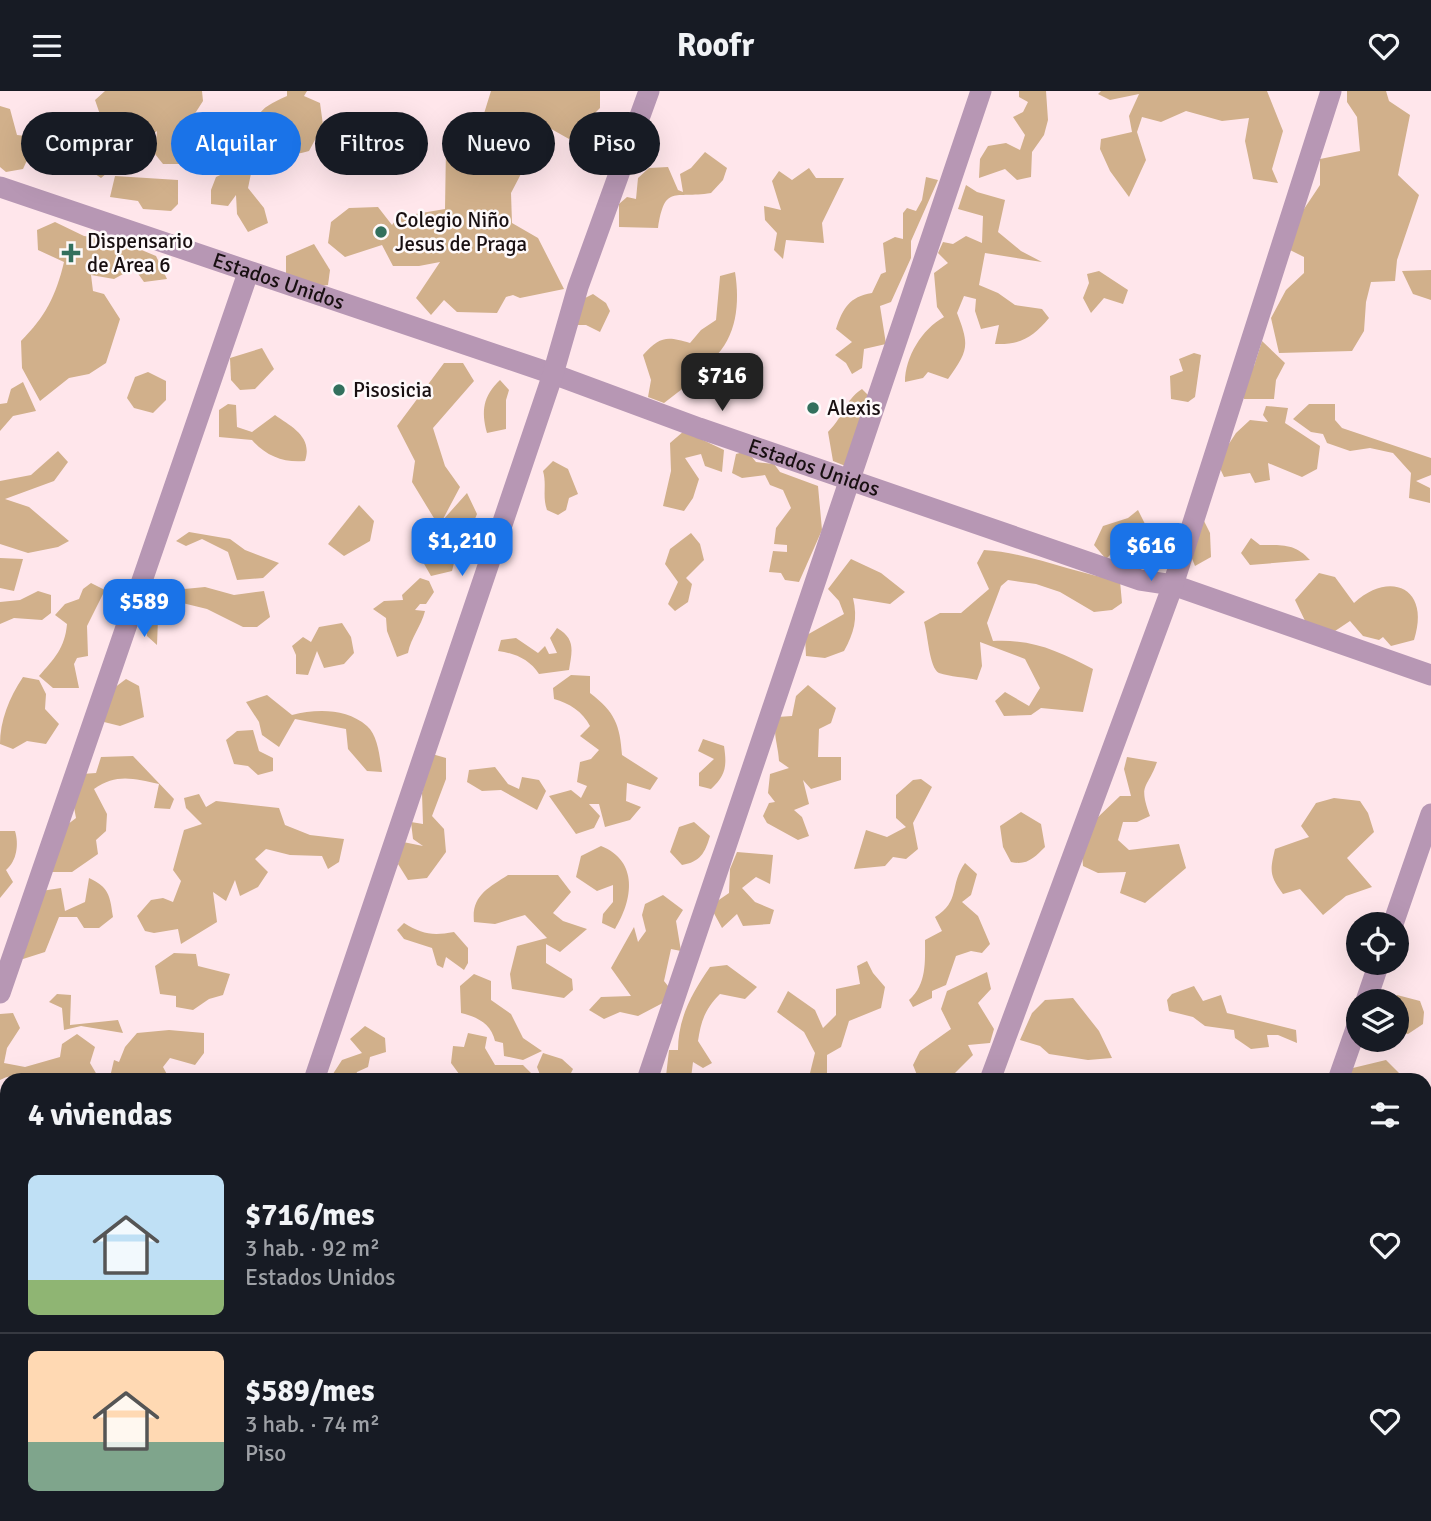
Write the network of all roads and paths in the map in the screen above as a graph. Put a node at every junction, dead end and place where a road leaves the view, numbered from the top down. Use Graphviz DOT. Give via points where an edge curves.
graph roads {
  1 [pos="649,91"];
  2 [pos="981,91"];
  3 [pos="1331,91"];
  4 [pos="0,187"];
  5 [pos="248,272"];
  6 [pos="553,374"];
  7 [pos="851,480"];
  8 [pos="1173,585"];
  9 [pos="1431,675"];
  10 [pos="1431,814"];
  11 [pos="1397,912"];
  12 [pos="0,993"];
  13 [pos="1348,1052"];
  14 [pos="316,1073"];
  15 [pos="649,1073"];
  16 [pos="993,1073"];
  17 [pos="1340,1073"];
  1 -- 6 [label="street" via="578,286"];
  2 -- 7 [label="street"];
  3 -- 8 [label="street"];
  4 -- 5 [label="street, Estados Unidos"];
  5 -- 6 [label="street, Estados Unidos"];
  5 -- 12 [label="street"];
  6 -- 7 [label="street, Estados Unidos"];
  6 -- 14 [label="street"];
  7 -- 8 [label="street, Estados Unidos" via="1140,580"];
  7 -- 15 [label="street"];
  8 -- 9 [label="street, Estados Unidos"];
  8 -- 16 [label="street"];
  10 -- 11 [label="street"];
  13 -- 17 [label="street"];
}
